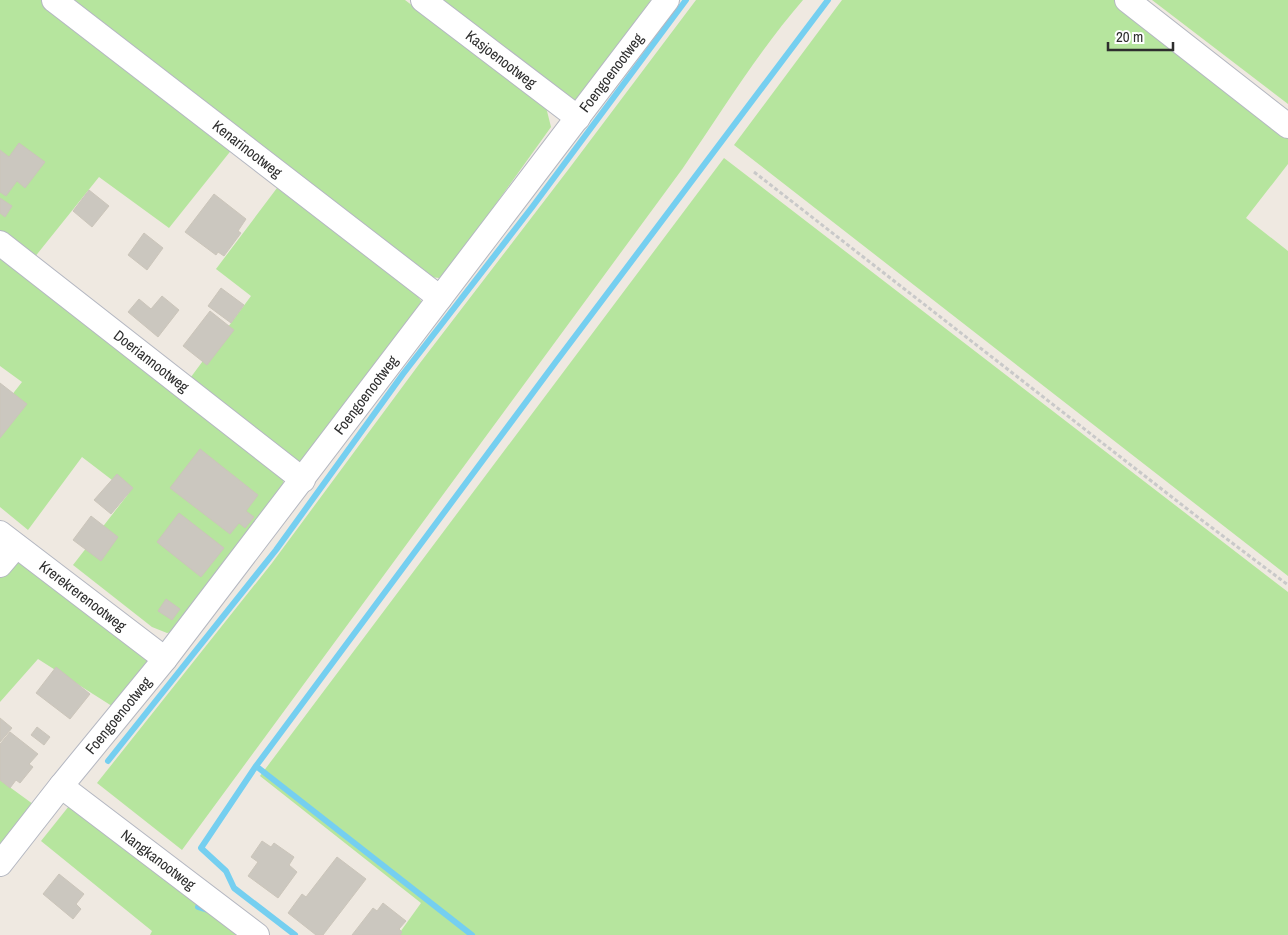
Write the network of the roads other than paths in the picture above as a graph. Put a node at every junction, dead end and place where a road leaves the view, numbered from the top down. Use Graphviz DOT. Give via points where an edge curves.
graph roads {
  1 [pos="54,0"];
  2 [pos="423,0"];
  3 [pos="667,0"];
  4 [pos="1127,0"];
  5 [pos="578,118"];
  6 [pos="1288,126"];
  7 [pos="0,243"];
  8 [pos="440,298"];
  9 [pos="303,480"];
  10 [pos="8,539"];
  11 [pos="0,565"];
  12 [pos="165,659"];
  13 [pos="61,786"];
  14 [pos="0,864"];
  15 [pos="257,935"];
  1 -- 8 [label="street, Kenarinootweg"];
  2 -- 5 [label="street, Kasjoenootweg"];
  3 -- 5 [label="street, Foengoenootweg"];
  4 -- 6 [label="street"];
  5 -- 8 [label="street, Foengoenootweg"];
  7 -- 9 [label="street, Doeriannootweg"];
  8 -- 9 [label="street, Foengoenootweg"];
  9 -- 12 [label="street, Foengoenootweg"];
  10 -- 11 [label="street"];
  10 -- 12 [label="street, Krerekrerenootweg"];
  12 -- 13 [label="street, Foengoenootweg"];
  13 -- 14 [label="street, Foengoenootweg"];
  13 -- 15 [label="street, Nangkanootweg"];
}
